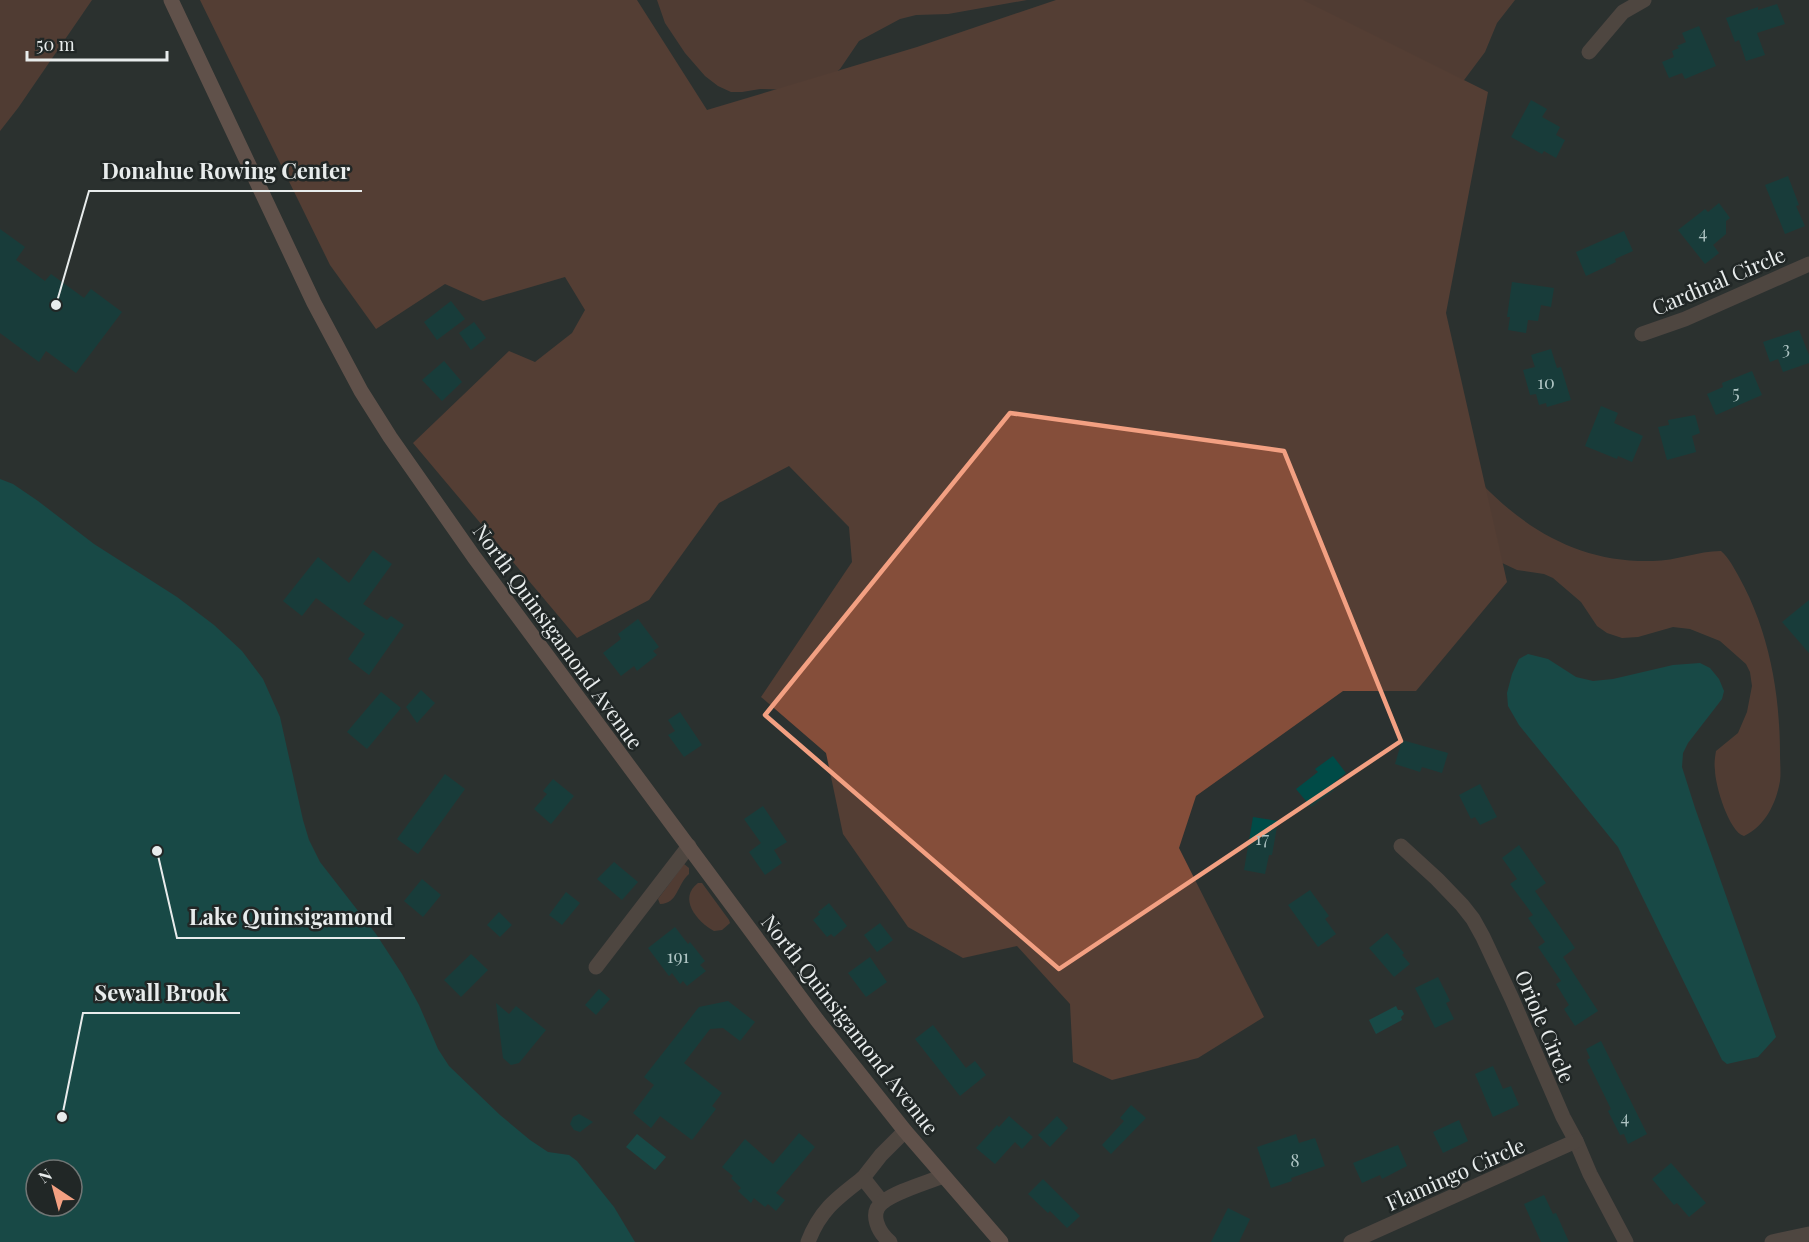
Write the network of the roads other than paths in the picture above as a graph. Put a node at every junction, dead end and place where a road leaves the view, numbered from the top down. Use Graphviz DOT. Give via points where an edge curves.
graph roads {
  1 [pos="171,0"];
  2 [pos="1644,0"];
  3 [pos="1589,52"];
  4 [pos="1809,264"];
  5 [pos="1642,334"];
  6 [pos="689,846"];
  7 [pos="1401,846"];
  8 [pos="596,967"];
  9 [pos="905,1131"];
  10 [pos="1576,1141"];
  11 [pos="944,1176"];
  12 [pos="862,1178"];
  13 [pos="882,1202"];
  14 [pos="1809,1234"];
  15 [pos="808,1242"];
  16 [pos="890,1242"];
  17 [pos="1001,1242"];
  18 [pos="1351,1242"];
  19 [pos="1626,1242"];
  20 [pos="1772,1242"];
  1 -- 6 [label="main road, North Quinsigamond Avenue" via="314,303 371,407 470,551"];
  2 -- 3 [label="street" via="1623,12"];
  4 -- 5 [label="street, Cardinal Circle"];
  6 -- 8 [label="street"];
  6 -- 9 [label="main road, North Quinsigamond Avenue" via="817,1020"];
  7 -- 10 [label="street, Oriole Circle" via="1462,905 1483,936"];
  9 -- 11 [label="main road, North Quinsigamond Avenue"];
  9 -- 12 [label="street"];
  10 -- 18 [label="street, Flamingo Circle"];
  10 -- 19 [label="street, Oriole Circle"];
  11 -- 13 [label="street"];
  11 -- 17 [label="main road, North Quinsigamond Avenue"];
  12 -- 13 [label="street"];
  12 -- 15 [label="street" via="827,1208 814,1225"];
  13 -- 16 [label="street" via="876,1211 876,1223"];
  14 -- 20 [label="street"];
}
